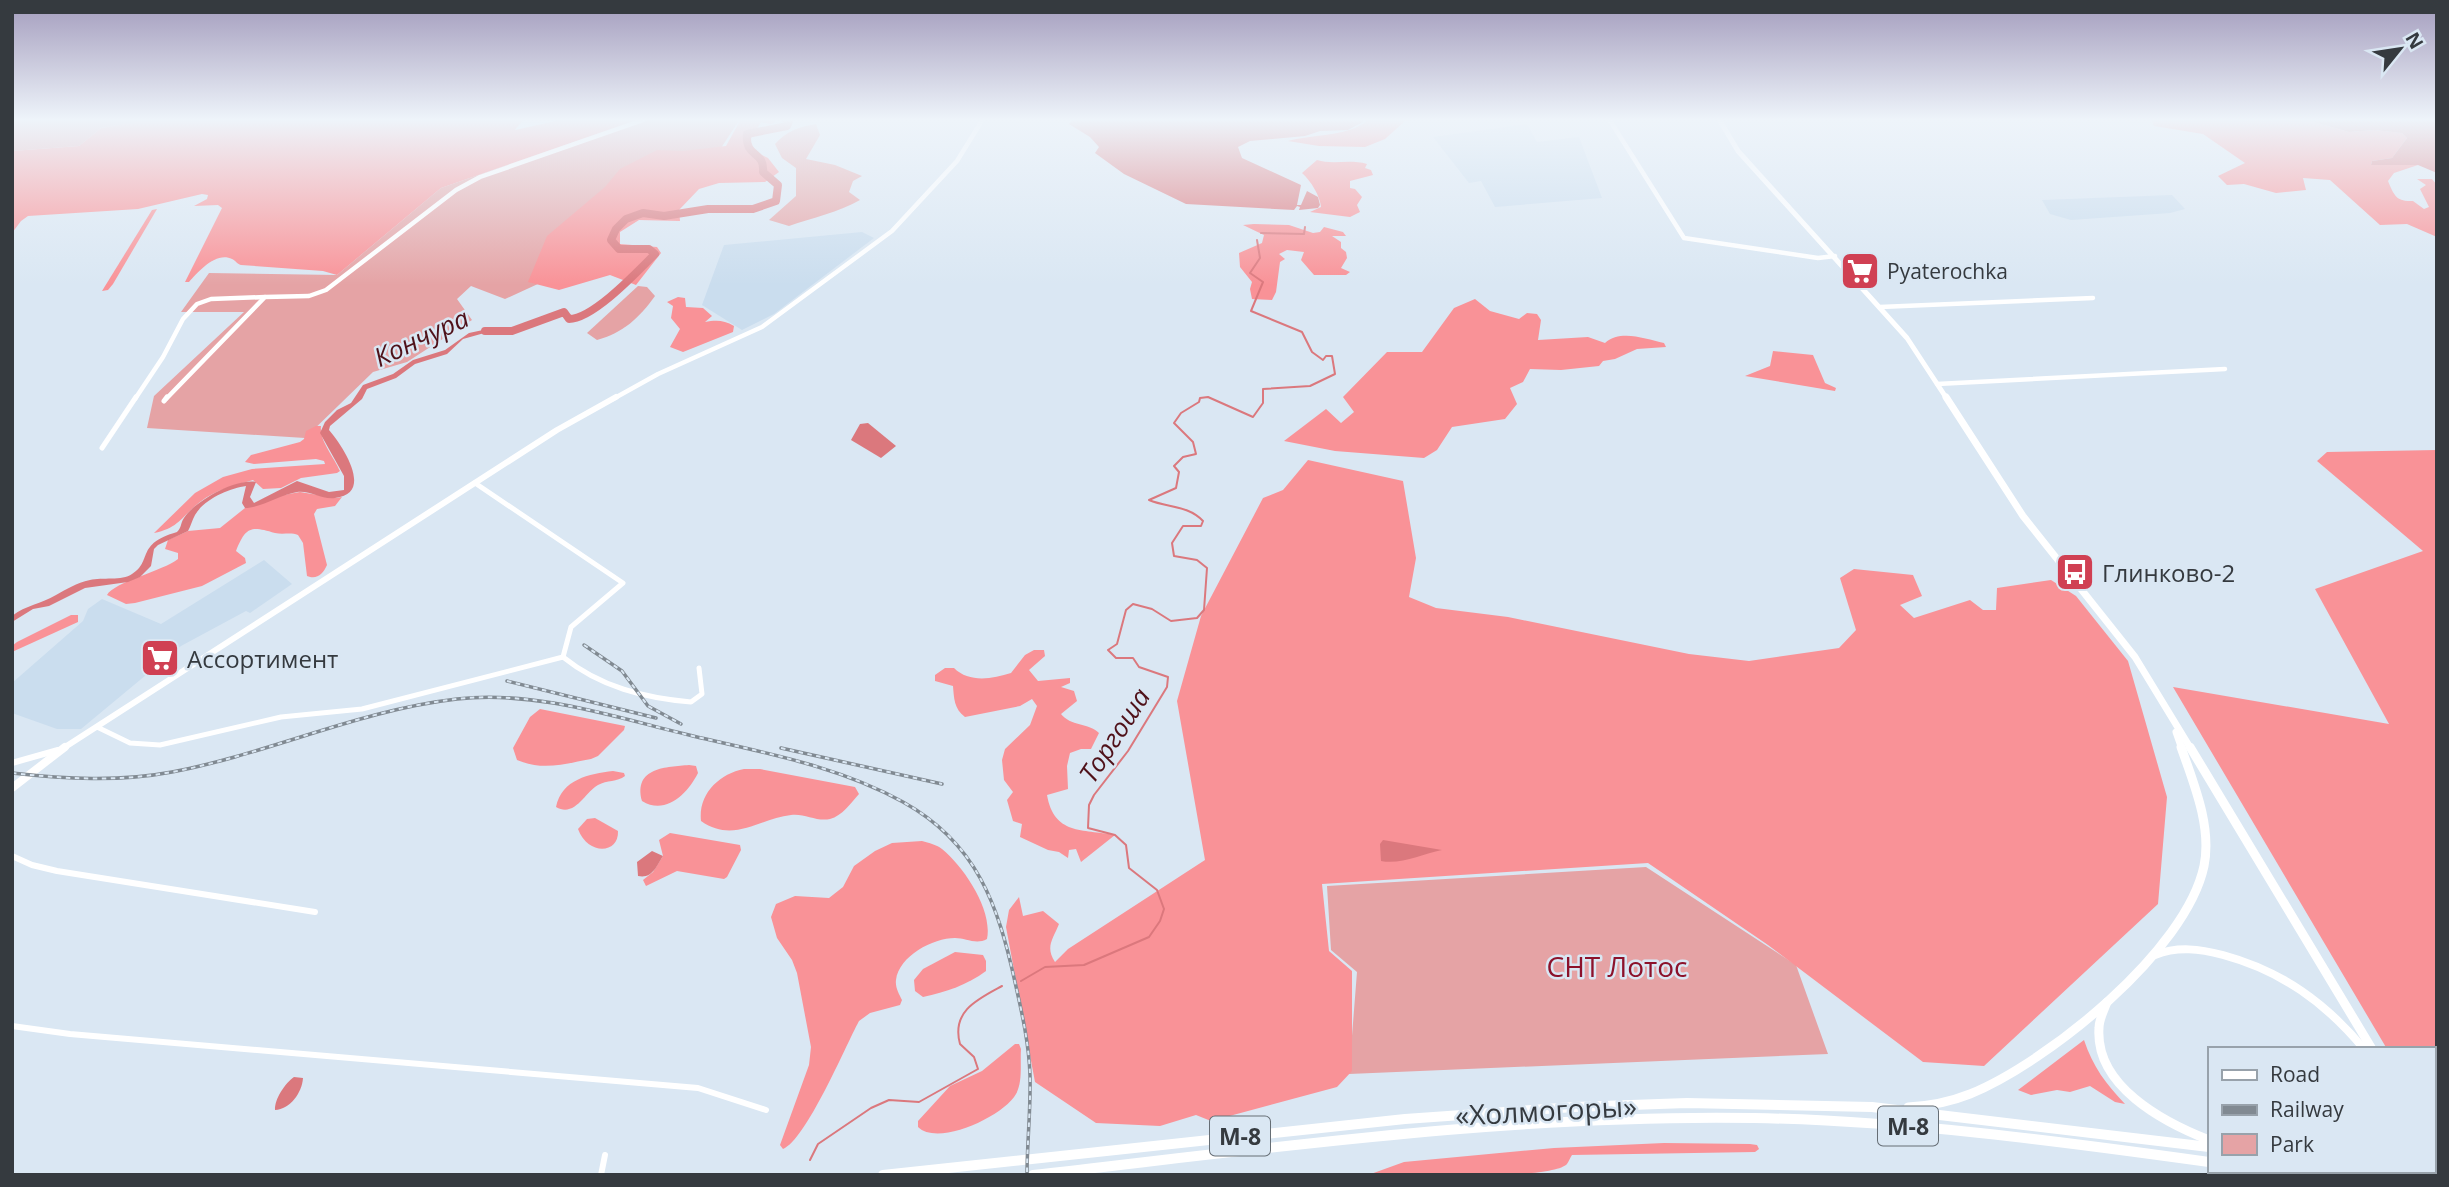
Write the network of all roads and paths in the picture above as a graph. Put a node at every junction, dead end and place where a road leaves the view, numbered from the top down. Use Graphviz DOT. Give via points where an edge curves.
graph roads {
  1 [pos="487,174"];
  2 [pos="944,174"];
  3 [pos="1644,174"];
  4 [pos="1760,174"];
  5 [pos="1835,256"];
  6 [pos="265,297"];
  7 [pos="2093,298"];
  8 [pos="1880,307"];
  9 [pos="2225,369"];
  10 [pos="1937,384"];
  11 [pos="164,401"];
  12 [pos="102,448"];
  13 [pos="475,483"];
  14 [pos="563,657"];
  15 [pos="699,668"];
  16 [pos="2172,718"];
  17 [pos="97,727"];
  18 [pos="61,750"];
  19 [pos="12,763"];
  20 [pos="12,788"];
  21 [pos="12,856"];
  22 [pos="314,912"];
  23 [pos="2155,955"];
  24 [pos="2109,998"];
  25 [pos="12,1026"];
  26 [pos="2362,1047"];
  27 [pos="2371,1047"];
  28 [pos="1872,1107"];
  29 [pos="766,1110"];
  30 [pos="2208,1140"];
  31 [pos="2208,1147"];
  32 [pos="605,1155"];
  33 [pos="2208,1163"];
  34 [pos="601,1175"];
  35 [pos="883,1175"];
  36 [pos="1033,1175"];
  1 -- 6 [label="street" via="456,190 326,289 309,296"];
  2 -- 13 [label="street" via="887,235 762,327 647,380"];
  3 -- 5 [label="street" via="1684,238 1818,258"];
  4 -- 5 [label="main road"];
  5 -- 8 [label="main road"];
  6 -- 11 [label="street"];
  6 -- 12 [label="street" via="211,299 197,304"];
  7 -- 8 [label="street"];
  8 -- 10 [label="main road"];
  9 -- 10 [label="street"];
  10 -- 16 [label="main road" via="2028,523 2125,644"];
  13 -- 14 [label="street" via="623,583 571,627"];
  13 -- 17 [label="street"];
  14 -- 15 [label="street" via="608,684 691,702 702,694"];
  14 -- 17 [label="street" via="362,709 281,718 160,745 130,743"];
  16 -- 23 [label="main road" via="2198,802 2204,865 2190,904"];
  16 -- 27 [label="main road"];
  17 -- 18 [label="street"];
  18 -- 19 [label="street"];
  18 -- 20 [label="street"];
  21 -- 22 [label="street" via="57,871"];
  23 -- 24 [label="main road"];
  23 -- 26 [label="street" via="2196,949 2264,967 2315,999"];
  24 -- 28 [label="main road" via="2046,1049 1975,1092 1934,1105"];
  24 -- 30 [label="main road" via="2098,1034 2114,1077 2164,1119"];
  25 -- 29 [label="street" via="698,1088"];
  28 -- 31 [label="highway, «Холмогоры» / М-8"];
  28 -- 35 [label="highway, «Холмогоры» / М-8" via="1687,1103 1491,1112"];
  32 -- 34 [label="street"];
  33 -- 36 [label="highway, «Холмогоры» / М-8" via="1877,1123 1690,1118 1408,1134"];
}
